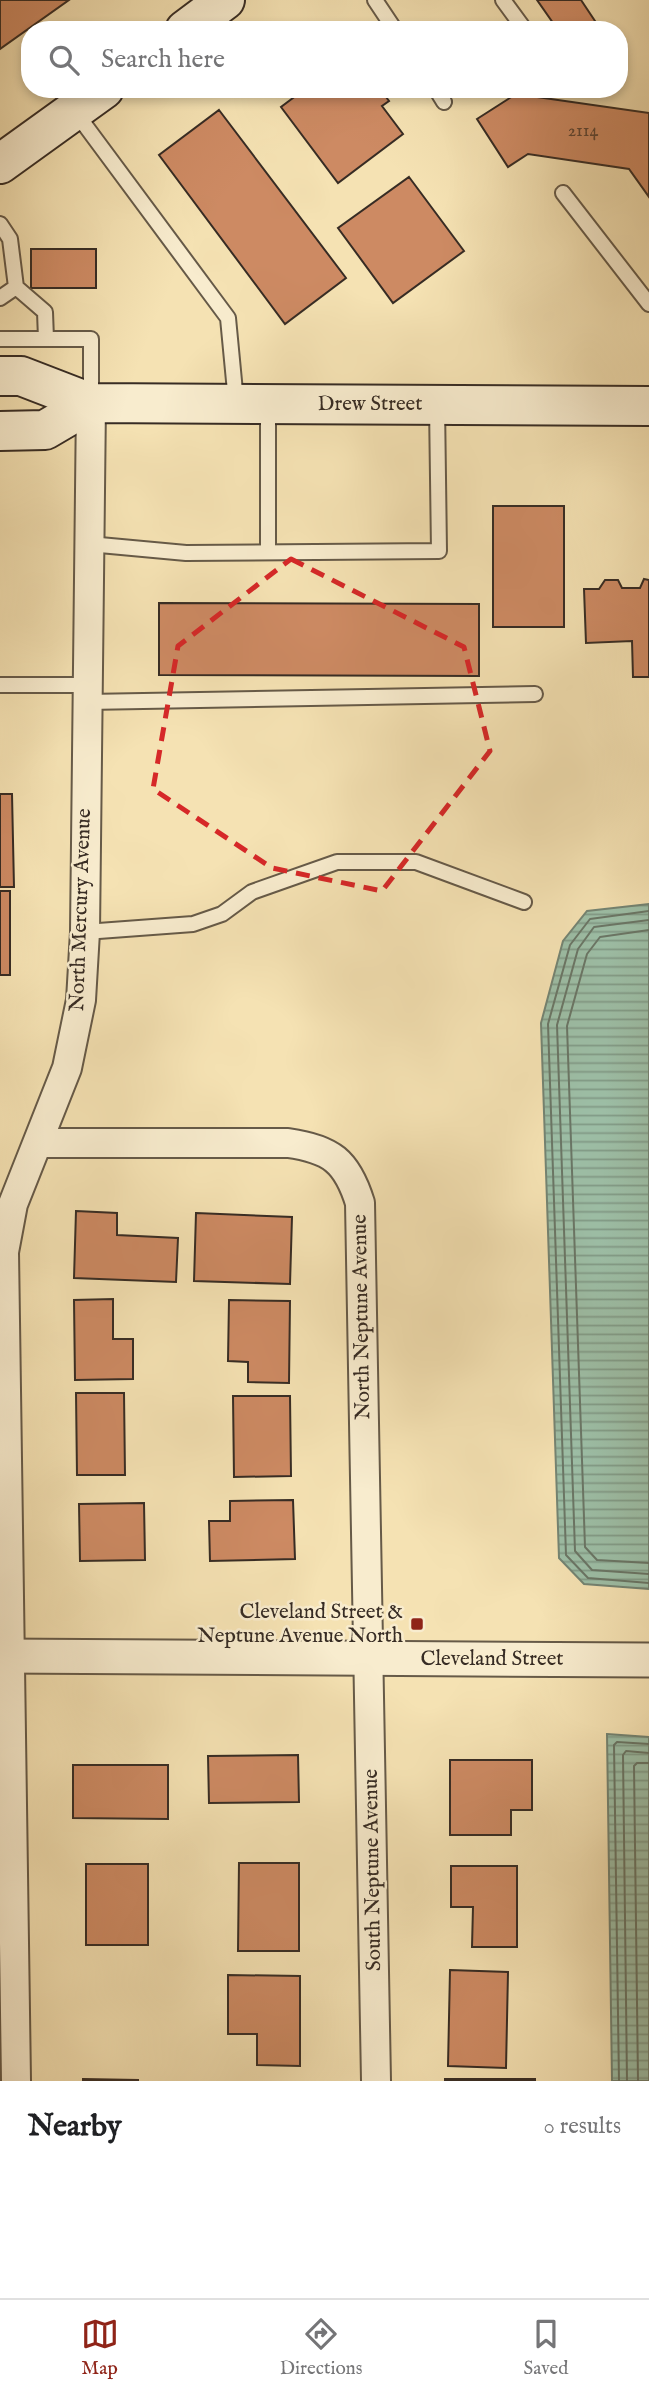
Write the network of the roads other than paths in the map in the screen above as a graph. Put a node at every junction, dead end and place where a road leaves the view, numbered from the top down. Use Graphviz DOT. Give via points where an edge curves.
graph roads {
  1 [pos="375,0"];
  2 [pos="503,0"];
  3 [pos="390,21"];
  4 [pos="518,21"];
  5 [pos="89,100"];
  6 [pos="2,164"];
  7 [pos="564,193"];
  8 [pos="0,224"];
  9 [pos="5,243"];
  10 [pos="16,287"];
  11 [pos="0,298"];
  12 [pos="649,304"];
  13 [pos="0,339"];
  14 [pos="46,339"];
  15 [pos="7,375"];
  16 [pos="91,403"];
  17 [pos="252,404"];
  18 [pos="437,405"];
  19 [pos="649,406"];
  20 [pos="0,432"];
  21 [pos="89,544"];
  22 [pos="268,552"];
  23 [pos="0,685"];
  24 [pos="88,693"];
  25 [pos="535,694"];
  26 [pos="524,902"];
  27 [pos="85,932"];
  28 [pos="38,1143"];
  29 [pos="4,1656"];
  30 [pos="369,1658"];
  31 [pos="649,1660"];
  32 [pos="16,2081"];
  33 [pos="376,2081"];
  1 -- 3 [label="lane"];
  2 -- 4 [label="lane"];
  5 -- 6 [label="main road"];
  5 -- 17 [label="lane" via="228,318"];
  7 -- 12 [label="lane"];
  8 -- 9 [label="lane"];
  9 -- 10 [label="lane"];
  10 -- 11 [label="lane"];
  10 -- 14 [label="lane" via="45,312"];
  13 -- 14 [label="lane"];
  14 -- 16 [label="lane" via="91,339"];
  15 -- 16 [label="main road, Drew Street"];
  16 -- 17 [label="main road, Drew Street"];
  16 -- 20 [label="main road" via="45,430"];
  16 -- 21 [label="street, North Mercury Avenue"];
  17 -- 18 [label="main road, Drew Street"];
  17 -- 22 [label="lane"];
  18 -- 19 [label="main road, Drew Street"];
  18 -- 22 [label="lane" via="439,551"];
  21 -- 22 [label="lane" via="186,553"];
  21 -- 24 [label="street, North Mercury Avenue"];
  23 -- 24 [label="lane"];
  24 -- 25 [label="lane"];
  24 -- 27 [label="street, North Mercury Avenue"];
  26 -- 27 [label="lane" via="416,862 337,862 252,892 222,914 193,924"];
  27 -- 28 [label="street, North Mercury Avenue" via="81,1000 67,1068"];
  28 -- 29 [label="street, North Mercury Avenue" via="13,1203 4,1252"];
  28 -- 30 [label="street, North Neptune Avenue" via="288,1143 315,1147 334,1157 352,1176 359,1203"];
  29 -- 30 [label="street, Cleveland Street"];
  29 -- 32 [label="street, North Mercury Avenue"];
  30 -- 31 [label="street, Cleveland Street"];
  30 -- 33 [label="street, South Neptune Avenue"];
}
